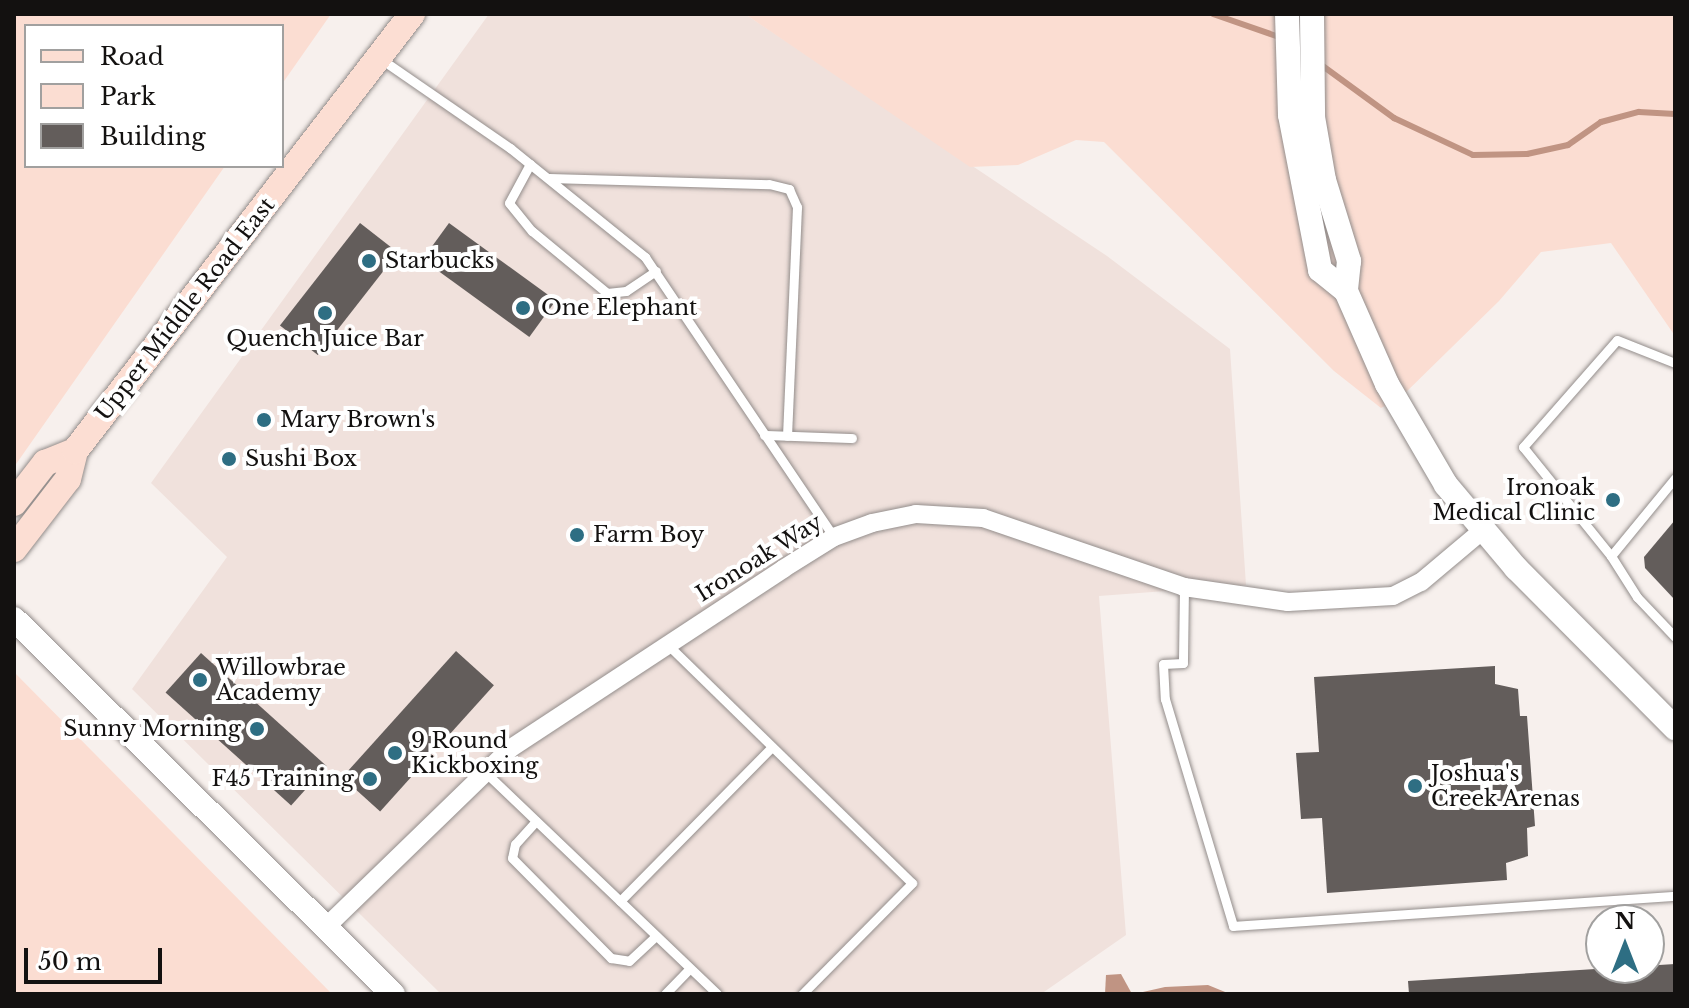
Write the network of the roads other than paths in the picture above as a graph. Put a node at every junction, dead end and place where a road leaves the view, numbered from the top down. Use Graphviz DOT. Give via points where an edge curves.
graph roads {
  1 [pos="412,14"];
  2 [pos="1287,14"];
  3 [pos="1312,14"];
  4 [pos="379,57"];
  5 [pos="1301,116"];
  6 [pos="530,164"];
  7 [pos="549,178"];
  8 [pos="656,271"];
  9 [pos="1675,363"];
  10 [pos="764,435"];
  11 [pos="787,436"];
  12 [pos="852,438"];
  13 [pos="75,451"];
  14 [pos="1675,478"];
  15 [pos="14,503"];
  16 [pos="1483,530"];
  17 [pos="834,537"];
  18 [pos="14,549"];
  19 [pos="1611,556"];
  20 [pos="1184,587"];
  21 [pos="14,619"];
  22 [pos="1675,637"];
  23 [pos="667,644"];
  24 [pos="1675,728"];
  25 [pos="772,747"];
  26 [pos="485,772"];
  27 [pos="536,821"];
  28 [pos="1675,896"];
  29 [pos="620,901"];
  30 [pos="325,928"];
  31 [pos="656,936"];
  32 [pos="689,969"];
  33 [pos="393,994"];
  34 [pos="665,994"];
  35 [pos="717,994"];
  36 [pos="802,994"];
  1 -- 4 [label="main road, Upper Middle Road East"];
  2 -- 5 [label="street"];
  3 -- 5 [label="street"];
  4 -- 6 [label="lane"];
  4 -- 13 [label="main road, Upper Middle Road East"];
  5 -- 16 [label="street" via="1320,270 1346,291 1420,445"];
  6 -- 7 [label="lane"];
  6 -- 8 [label="lane" via="509,203 532,231 607,293 626,291"];
  7 -- 8 [label="lane" via="622,235"];
  7 -- 11 [label="lane" via="769,184 789,189 797,207"];
  8 -- 10 [label="lane"];
  9 -- 19 [label="lane" via="1617,340 1523,447"];
  10 -- 11 [label="lane"];
  10 -- 17 [label="lane"];
  11 -- 12 [label="lane"];
  13 -- 15 [label="main road, Upper Middle Road East" via="45,463"];
  13 -- 18 [label="main road, Upper Middle Road East" via="68,479"];
  14 -- 19 [label="lane"];
  16 -- 20 [label="street, Ironoak Way" via="1421,582 1393,596 1288,602"];
  16 -- 24 [label="street"];
  17 -- 20 [label="street, Ironoak Way" via="916,514 971,517"];
  17 -- 23 [label="street, Ironoak Way"];
  19 -- 22 [label="lane" via="1637,597"];
  20 -- 28 [label="lane" via="1183,663 1163,664 1165,699 1233,926"];
  21 -- 30 [label="street"];
  23 -- 25 [label="lane"];
  23 -- 26 [label="street, Ironoak Way" via="547,722"];
  25 -- 29 [label="lane"];
  25 -- 36 [label="lane" via="912,883"];
  26 -- 27 [label="lane"];
  26 -- 30 [label="street, Ironoak Way"];
  27 -- 29 [label="lane"];
  27 -- 31 [label="lane" via="515,844 512,858 611,958 629,961"];
  29 -- 31 [label="lane"];
  30 -- 33 [label="street"];
  31 -- 32 [label="lane"];
  32 -- 34 [label="lane"];
  32 -- 35 [label="lane"];
}
